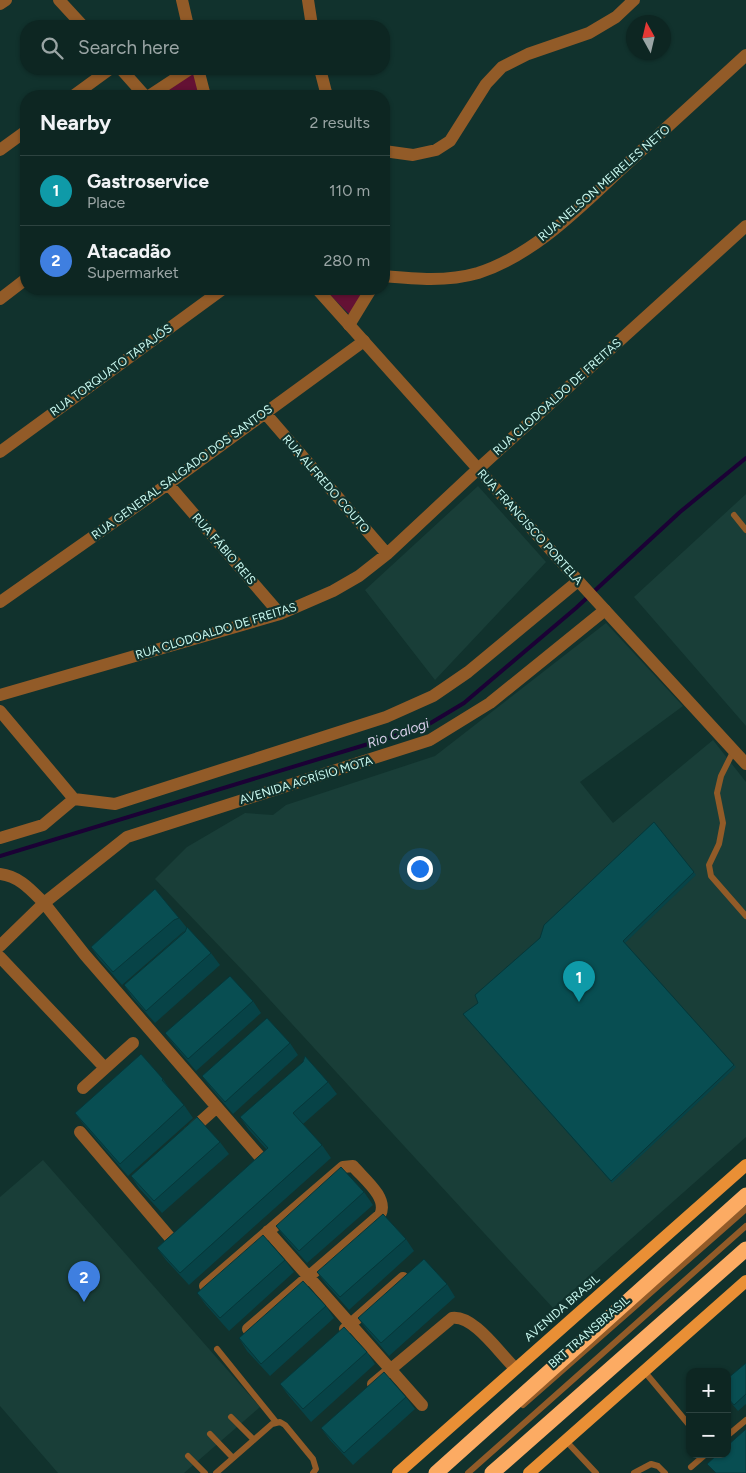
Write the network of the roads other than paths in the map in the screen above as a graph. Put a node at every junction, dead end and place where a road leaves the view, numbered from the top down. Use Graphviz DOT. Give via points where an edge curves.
graph roads {
  1 [pos="6,0"];
  2 [pos="59,0"];
  3 [pos="182,0"];
  4 [pos="308,0"];
  5 [pos="634,0"];
  6 [pos="0,4"];
  7 [pos="77,20"];
  8 [pos="187,20"];
  9 [pos="311,20"];
  10 [pos="746,55"];
  11 [pos="102,75"];
  12 [pos="126,75"];
  13 [pos="181,75"];
  14 [pos="200,75"];
  15 [pos="322,75"];
  16 [pos="81,90"];
  17 [pos="139,90"];
  18 [pos="158,90"];
  19 [pos="203,90"];
  20 [pos="325,90"];
  21 [pos="20,135"];
  22 [pos="0,150"];
  23 [pos="390,151"];
  24 [pos="746,226"];
  25 [pos="390,277"];
  26 [pos="20,284"];
  27 [pos="215,295"];
  28 [pos="322,295"];
  29 [pos="366,295"];
  30 [pos="0,299"];
  31 [pos="349,325"];
  32 [pos="364,341"];
  33 [pos="265,413"];
  34 [pos="0,452"];
  35 [pos="478,469"];
  36 [pos="168,484"];
  37 [pos="734,515"];
  38 [pos="746,530"];
  39 [pos="388,554"];
  40 [pos="580,583"];
  41 [pos="0,602"];
  42 [pos="603,607"];
  43 [pos="280,614"];
  44 [pos="0,694"];
  45 [pos="0,711"];
  46 [pos="734,750"];
  47 [pos="746,764"];
  48 [pos="74,799"];
  49 [pos="0,838"];
  50 [pos="0,874"];
  51 [pos="44,904"];
  52 [pos="746,916"];
  53 [pos="0,946"];
  54 [pos="0,957"];
  55 [pos="133,1043"];
  56 [pos="105,1068"];
  57 [pos="83,1088"];
  58 [pos="217,1107"];
  59 [pos="80,1132"];
  60 [pos="183,1138"];
  61 [pos="261,1158"];
  62 [pos="746,1166"];
  63 [pos="746,1195"];
  64 [pos="746,1209"];
  65 [pos="746,1226"];
  66 [pos="268,1230"];
  67 [pos="172,1240"];
  68 [pos="746,1249"];
  69 [pos="415,1268"];
  70 [pos="309,1278"];
  71 [pos="746,1281"];
  72 [pos="205,1286"];
  73 [pos="350,1324"];
  74 [pos="248,1329"];
  75 [pos="335,1338"];
  76 [pos="217,1349"];
  77 [pos="515,1368"];
  78 [pos="390,1370"];
  79 [pos="644,1370"];
  80 [pos="363,1394"];
  81 [pos="422,1405"];
  82 [pos="231,1417"];
  83 [pos="746,1420"];
  84 [pos="686,1421"];
  85 [pos="276,1422"];
  86 [pos="731,1433"];
  87 [pos="210,1434"];
  88 [pos="254,1440"];
  89 [pos="566,1441"];
  90 [pos="188,1456"];
  91 [pos="233,1458"];
  92 [pos="701,1458"];
  93 [pos="691,1466"];
  94 [pos="218,1472"];
  95 [pos="204,1473"];
  96 [pos="313,1473"];
  97 [pos="398,1473"];
  98 [pos="436,1473"];
  99 [pos="446,1473"];
  100 [pos="468,1473"];
  101 [pos="492,1473"];
  102 [pos="529,1473"];
  103 [pos="596,1473"];
  104 [pos="634,1473"];
  105 [pos="664,1473"];
  1 -- 6 [label="street"];
  2 -- 7 [label="street"];
  3 -- 8 [label="street"];
  4 -- 9 [label="street"];
  5 -- 23 [label="street" via="616,17 589,33 528,54 502,67 486,84 450,141 436,150 413,155"];
  10 -- 25 [label="street, RUA NELSON MEIRELES NETO" via="589,199 532,246 508,261 456,278 428,280"];
  11 -- 16 [label="street"];
  12 -- 17 [label="street"];
  13 -- 18 [label="street"];
  14 -- 19 [label="street"];
  15 -- 20 [label="street"];
  21 -- 22 [label="street"];
  24 -- 35 [label="street, RUA CLODOALDO DE FREITAS"];
  26 -- 30 [label="street"];
  27 -- 34 [label="street, RUA TORQUATO TAPAJÓS"];
  28 -- 31 [label="street, RUA FRANCISCO PORTELA"];
  29 -- 31 [label="street"];
  31 -- 32 [label="street, RUA FRANCISCO PORTELA"];
  32 -- 33 [label="street, RUA GENERAL SALGADO DOS SANTOS"];
  32 -- 35 [label="street, RUA FRANCISCO PORTELA"];
  33 -- 36 [label="street, RUA GENERAL SALGADO DOS SANTOS"];
  33 -- 39 [label="street, RUA ALFREDO COUTO"];
  35 -- 39 [label="street, RUA CLODOALDO DE FREITAS"];
  35 -- 40 [label="street, RUA FRANCISCO PORTELA"];
  36 -- 41 [label="street, RUA GENERAL SALGADO DOS SANTOS"];
  36 -- 43 [label="street, RUA FÁBIO REIS"];
  37 -- 38 [label="lane"];
  39 -- 43 [label="street, RUA CLODOALDO DE FREITAS" via="333,591"];
  40 -- 42 [label="street, RUA FRANCISCO PORTELA"];
  40 -- 48 [label="street" via="468,672 425,700 386,717 115,804"];
  42 -- 46 [label="street, RUA FRANCISCO PORTELA"];
  42 -- 51 [label="street, AVENIDA ACRÍSIO MOTA" via="490,703 430,740 127,837"];
  43 -- 44 [label="street, RUA CLODOALDO DE FREITAS"];
  45 -- 48 [label="street"];
  46 -- 47 [label="street, RUA FRANCISCO PORTELA"];
  46 -- 52 [label="lane" via="721,776 717,793 723,823 719,844 709,865 711,876"];
  48 -- 49 [label="street" via="43,825"];
  50 -- 51 [label="street" via="10,875 25,884"];
  51 -- 53 [label="street, AVENIDA ACRÍSIO MOTA"];
  51 -- 58 [label="street" via="202,1082"];
  54 -- 56 [label="street"];
  55 -- 56 [label="street"];
  56 -- 57 [label="street"];
  58 -- 60 [label="street"];
  58 -- 61 [label="street" via="240,1127"];
  59 -- 67 [label="street" via="131,1185"];
  62 -- 77 [label="main road, AVENIDA BRASIL"];
  63 -- 98 [label="highway"];
  64 -- 99 [label="lane, BRT TRANSBRASIL"];
  65 -- 100 [label="lane, BRT TRANSBRASIL"];
  66 -- 70 [label="street"];
  66 -- 70 [label="street" via="343,1167 353,1166 382,1201 383,1209"];
  66 -- 72 [label="street"];
  68 -- 101 [label="highway"];
  69 -- 73 [label="street"];
  70 -- 73 [label="street"];
  70 -- 74 [label="street"];
  71 -- 79 [label="main road"];
  73 -- 75 [label="street"];
  73 -- 78 [label="street"];
  76 -- 85 [label="lane"];
  77 -- 78 [label="street" via="471,1323 459,1317 452,1318"];
  77 -- 97 [label="main road, AVENIDA BRASIL"];
  78 -- 80 [label="street"];
  78 -- 81 [label="street"];
  79 -- 84 [label="lane"];
  79 -- 89 [label="main road"];
  82 -- 88 [label="lane"];
  83 -- 86 [label="lane"];
  85 -- 88 [label="lane"];
  85 -- 96 [label="lane" via="285,1424 314,1459 316,1469"];
  87 -- 91 [label="lane"];
  88 -- 91 [label="lane"];
  89 -- 102 [label="main road"];
  89 -- 103 [label="lane"];
  90 -- 95 [label="lane"];
  91 -- 94 [label="lane"];
  92 -- 93 [label="lane"];
  104 -- 105 [label="lane" via="651,1464"];
}
